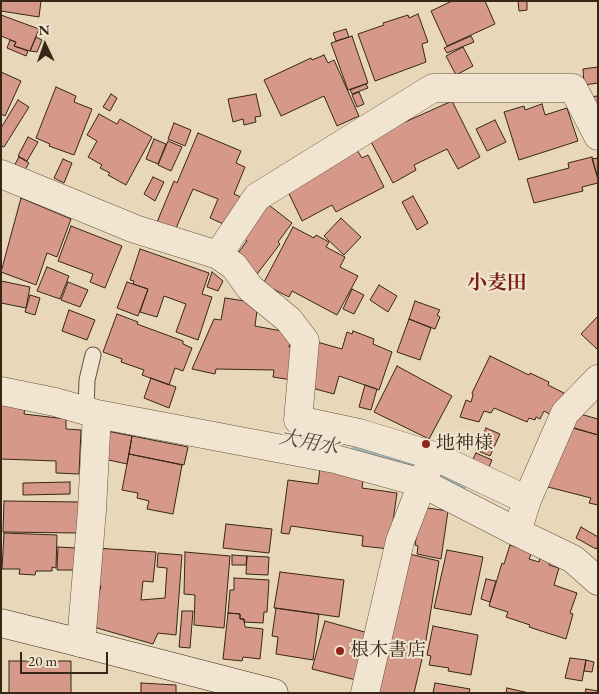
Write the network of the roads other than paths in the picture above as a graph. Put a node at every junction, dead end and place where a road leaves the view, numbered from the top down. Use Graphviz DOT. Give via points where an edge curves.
graph roads {
  1 [pos="598,136"];
  2 [pos="1,174"];
  3 [pos="218,255"];
  4 [pos="93,355"];
  5 [pos="598,379"];
  6 [pos="1,391"];
  7 [pos="91,412"];
  8 [pos="295,436"];
  9 [pos="428,470"];
  10 [pos="522,517"];
  11 [pos="598,581"];
  12 [pos="1,624"];
  13 [pos="81,643"];
  14 [pos="274,693"];
  15 [pos="365,693"];
  1 -- 3 [label="street" via="573,88 433,88 257,197"];
  2 -- 3 [label="street" via="135,229"];
  3 -- 8 [label="street" via="234,266 250,288 289,320 306,341"];
  4 -- 7 [label="lane" via="87,380"];
  5 -- 10 [label="street" via="565,413"];
  6 -- 7 [label="street"];
  7 -- 8 [label="street"];
  7 -- 13 [label="street" via="92,510"];
  8 -- 9 [label="street" via="359,433"];
  9 -- 10 [label="street"];
  9 -- 15 [label="street" via="400,541"];
  10 -- 11 [label="street"];
  12 -- 13 [label="street"];
  13 -- 14 [label="street"];
}
